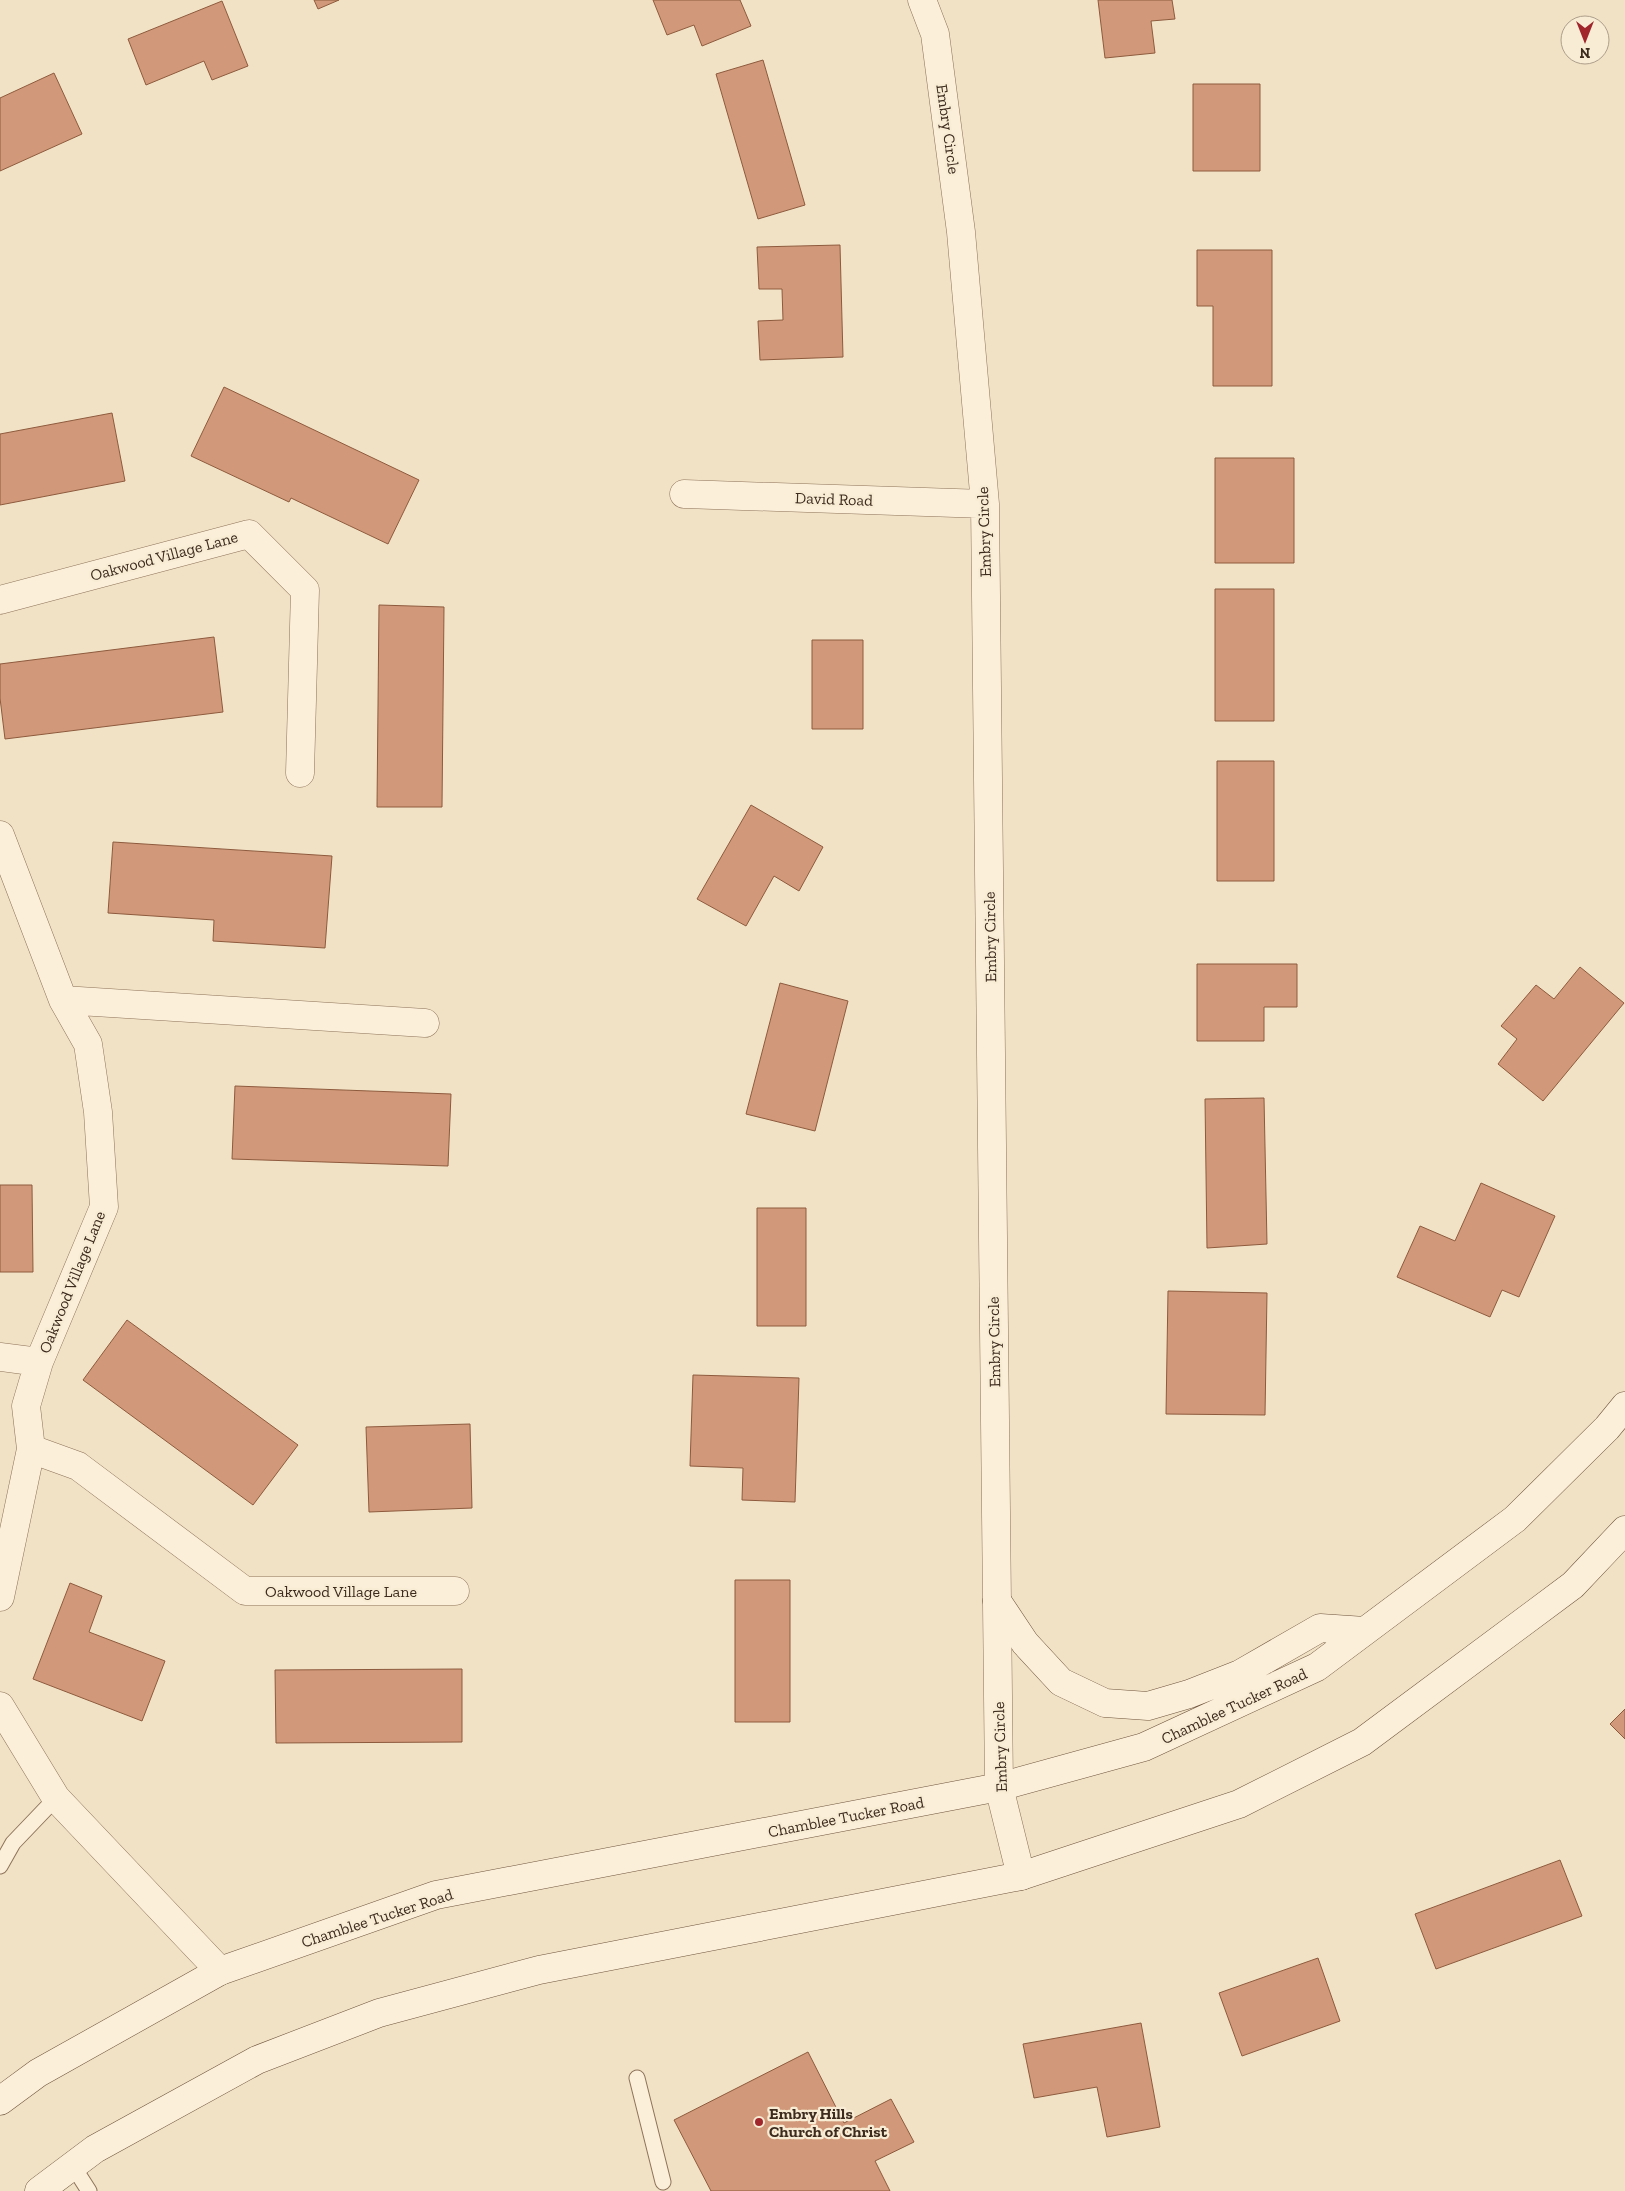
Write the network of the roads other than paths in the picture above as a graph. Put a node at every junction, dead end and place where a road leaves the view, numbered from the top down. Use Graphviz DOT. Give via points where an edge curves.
graph roads {
  1 [pos="922,0"];
  2 [pos="684,494"];
  3 [pos="985,504"];
  4 [pos="0,600"];
  5 [pos="300,773"];
  6 [pos="0,835"];
  7 [pos="10,890"];
  8 [pos="63,1000"];
  9 [pos="425,1023"];
  10 [pos="0,1357"];
  11 [pos="39,1362"];
  12 [pos="1625,1406"];
  13 [pos="31,1449"];
  14 [pos="1625,1530"];
  15 [pos="455,1591"];
  16 [pos="0,1597"];
  17 [pos="997,1601"];
  18 [pos="1365,1631"];
  19 [pos="0,1706"];
  20 [pos="999,1787"];
  21 [pos="56,1798"];
  22 [pos="0,1866"];
  23 [pos="1021,1876"];
  24 [pos="220,1971"];
  25 [pos="637,2078"];
  26 [pos="0,2101"];
  27 [pos="72,2166"];
  28 [pos="663,2182"];
  29 [pos="39,2191"];
  30 [pos="89,2191"];
  1 -- 3 [label="street, Embry Circle" via="935,34 962,232"];
  2 -- 3 [label="street, David Road"];
  3 -- 17 [label="street, Embry Circle"];
  4 -- 5 [label="street, Oakwood Village Lane" via="249,534 305,590"];
  6 -- 7 [label="street, Oakwood Village Lane"];
  7 -- 8 [label="street, Oakwood Village Lane"];
  8 -- 9 [label="street"];
  8 -- 11 [label="street, Oakwood Village Lane" via="88,1044 98,1112 104,1207"];
  10 -- 11 [label="street"];
  11 -- 13 [label="street, Oakwood Village Lane" via="26,1406"];
  12 -- 18 [label="street, Chamblee Tucker Road" via="1515,1519"];
  13 -- 15 [label="street, Oakwood Village Lane" via="78,1466 244,1591"];
  13 -- 16 [label="street, Oakwood Village Lane"];
  14 -- 23 [label="street" via="1573,1585 1362,1742 1239,1804"];
  17 -- 18 [label="street" via="1025,1643 1061,1682 1105,1703 1148,1706 1189,1694 1240,1674 1320,1628"];
  17 -- 20 [label="street, Embry Circle"];
  18 -- 20 [label="street, Chamblee Tucker Road" via="1317,1668 1144,1747"];
  19 -- 21 [label="street"];
  20 -- 23 [label="street, Embry Circle"];
  20 -- 24 [label="street, Chamblee Tucker Road" via="436,1895"];
  21 -- 22 [label="lane" via="13,1844"];
  21 -- 24 [label="street"];
  23 -- 27 [label="street" via="539,1970 380,2013 257,2060 95,2149"];
  24 -- 26 [label="street, Chamblee Tucker Road" via="38,2072"];
  25 -- 28 [label="lane"];
  27 -- 29 [label="street"];
  27 -- 30 [label="lane"];
}
